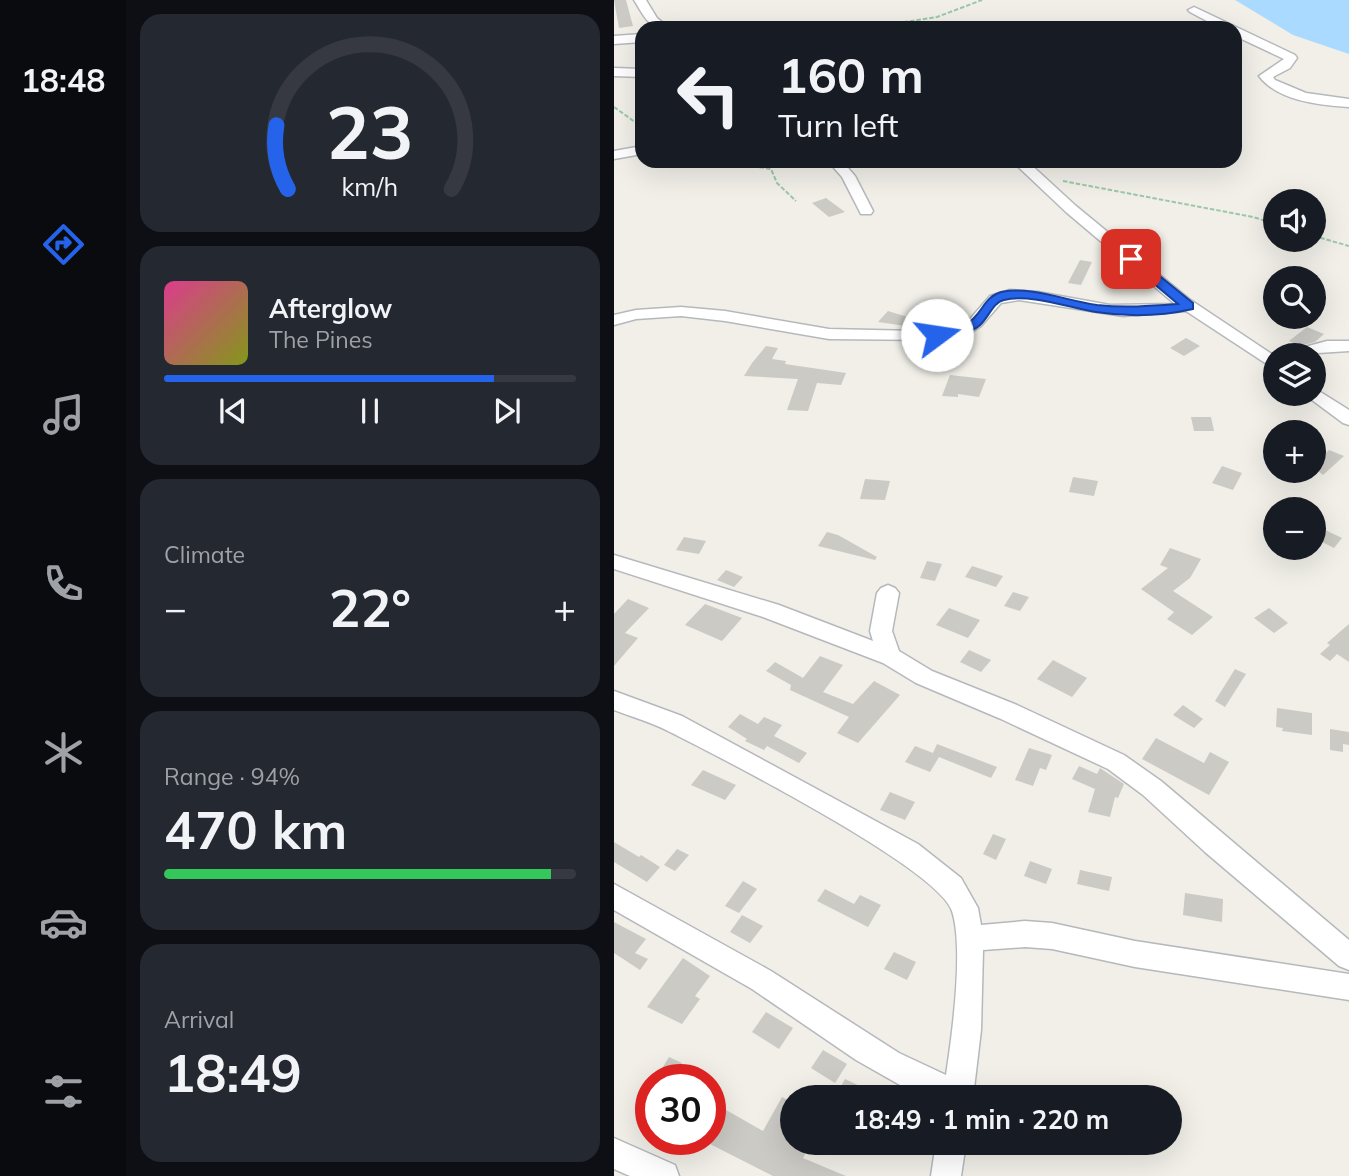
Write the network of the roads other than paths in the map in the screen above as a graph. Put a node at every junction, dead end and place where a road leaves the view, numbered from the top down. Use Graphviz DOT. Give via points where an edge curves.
graph roads {
  1 [pos="640,0"];
  2 [pos="1194,10"];
  3 [pos="654,21"];
  4 [pos="1215,21"];
  5 [pos="1242,34"];
  6 [pos="635,38"];
  7 [pos="614,40"];
  8 [pos="614,72"];
  9 [pos="635,73"];
  10 [pos="1349,103"];
  11 [pos="635,151"];
  12 [pos="614,155"];
  13 [pos="841,168"];
  14 [pos="1027,168"];
  15 [pos="866,211"];
  16 [pos="1189,306"];
  17 [pos="614,320"];
  18 [pos="1326,346"];
  19 [pos="1349,346"];
  20 [pos="1263,354"];
  21 [pos="1326,402"];
  22 [pos="1349,419"];
  23 [pos="614,562"];
  24 [pos="888,593"];
  25 [pos="891,657"];
  26 [pos="614,700"];
  27 [pos="614,896"];
  28 [pos="970,937"];
  29 [pos="1346,951"];
  30 [pos="1349,987"];
  31 [pos="928,1085"];
  32 [pos="960,1085"];
  33 [pos="614,1153"];
  34 [pos="949,1155"];
  35 [pos="664,1176"];
  36 [pos="946,1176"];
  1 -- 3 [label="street"];
  2 -- 4 [label="street"];
  5 -- 10 [label="street" via="1291,58 1265,76 1272,83 1310,97"];
  6 -- 7 [label="street"];
  8 -- 9 [label="street"];
  11 -- 12 [label="street"];
  13 -- 15 [label="street"];
  14 -- 16 [label="street"];
  16 -- 17 [label="street" via="1135,312 1004,296 992,300 972,326 922,336 825,333 661,310"];
  16 -- 20 [label="street"];
  18 -- 19 [label="street"];
  21 -- 22 [label="street"];
  23 -- 25 [label="street" via="772,611"];
  24 -- 25 [label="street" via="881,631"];
  25 -- 29 [label="street" via="924,677 1116,762"];
  26 -- 28 [label="street" via="707,740 909,852 952,886 965,908"];
  27 -- 31 [label="street"];
  28 -- 30 [label="street" via="1052,936 1135,954"];
  28 -- 32 [label="street" via="967,1030"];
  33 -- 35 [label="street"];
  34 -- 36 [label="street"];
}
